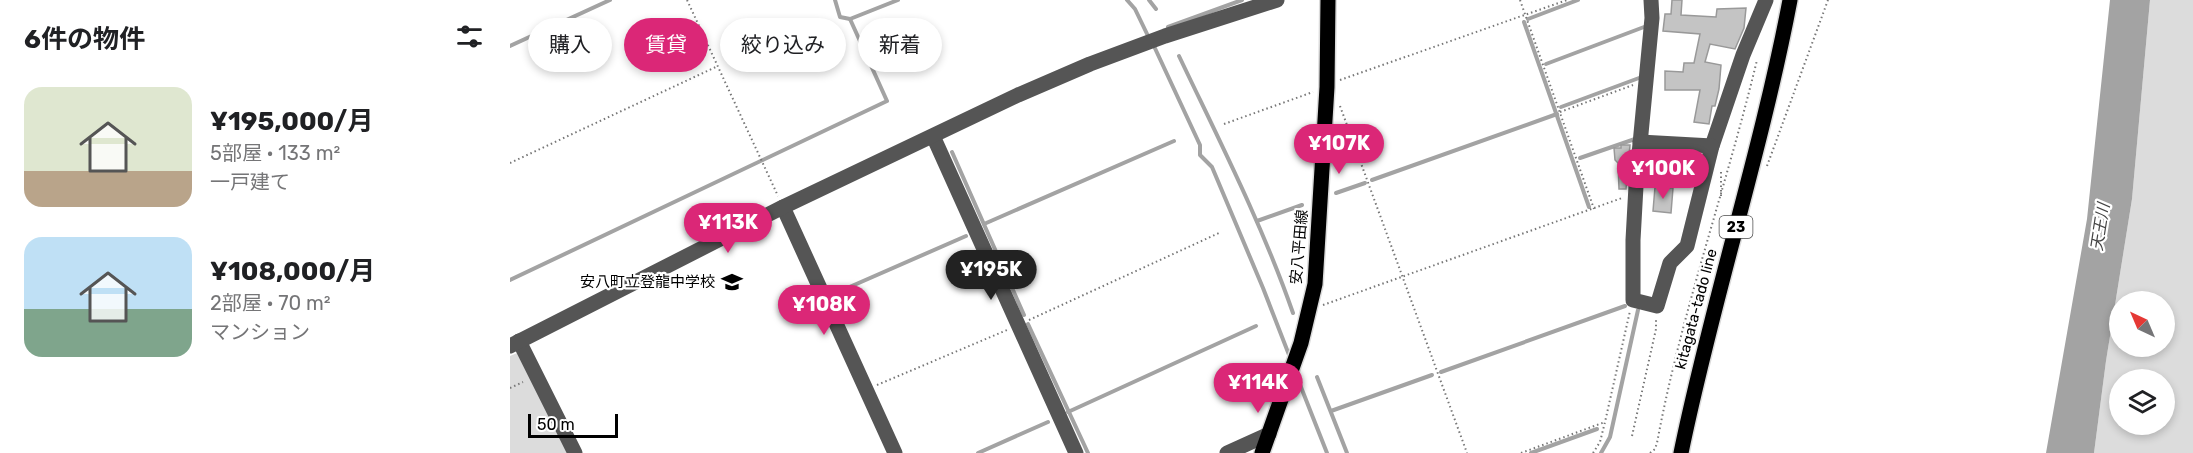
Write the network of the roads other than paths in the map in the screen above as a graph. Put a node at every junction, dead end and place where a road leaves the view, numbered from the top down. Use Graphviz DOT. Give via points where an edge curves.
graph roads {
  1 [pos="1277,0"];
  2 [pos="1328,0"];
  3 [pos="1651,0"];
  4 [pos="1766,0"];
  5 [pos="1790,0"];
  6 [pos="933,136"];
  7 [pos="1640,142"];
  8 [pos="1712,146"];
  9 [pos="783,207"];
  10 [pos="514,344"];
  11 [pos="1269,434"];
  12 [pos="575,453"];
  13 [pos="894,453"];
  14 [pos="1076,453"];
  15 [pos="1227,453"];
  16 [pos="1262,453"];
  17 [pos="1681,453"];
  1 -- 6 [label="street" via="1138,46 1018,95"];
  2 -- 11 [label="main road, 安八平田線" via="1330,88 1310,309"];
  3 -- 7 [label="street"];
  4 -- 8 [label="street"];
  5 -- 17 [label="main road, kitagata-tado line / 23"];
  6 -- 9 [label="street"];
  6 -- 14 [label="street"];
  7 -- 8 [label="street"];
  7 -- 8 [label="street" via="1633,300 1657,306 1670,263 1687,246"];
  9 -- 10 [label="street"];
  9 -- 13 [label="street"];
  10 -- 12 [label="street"];
  11 -- 15 [label="street"];
  11 -- 16 [label="main road, 安八平田線"];
}
